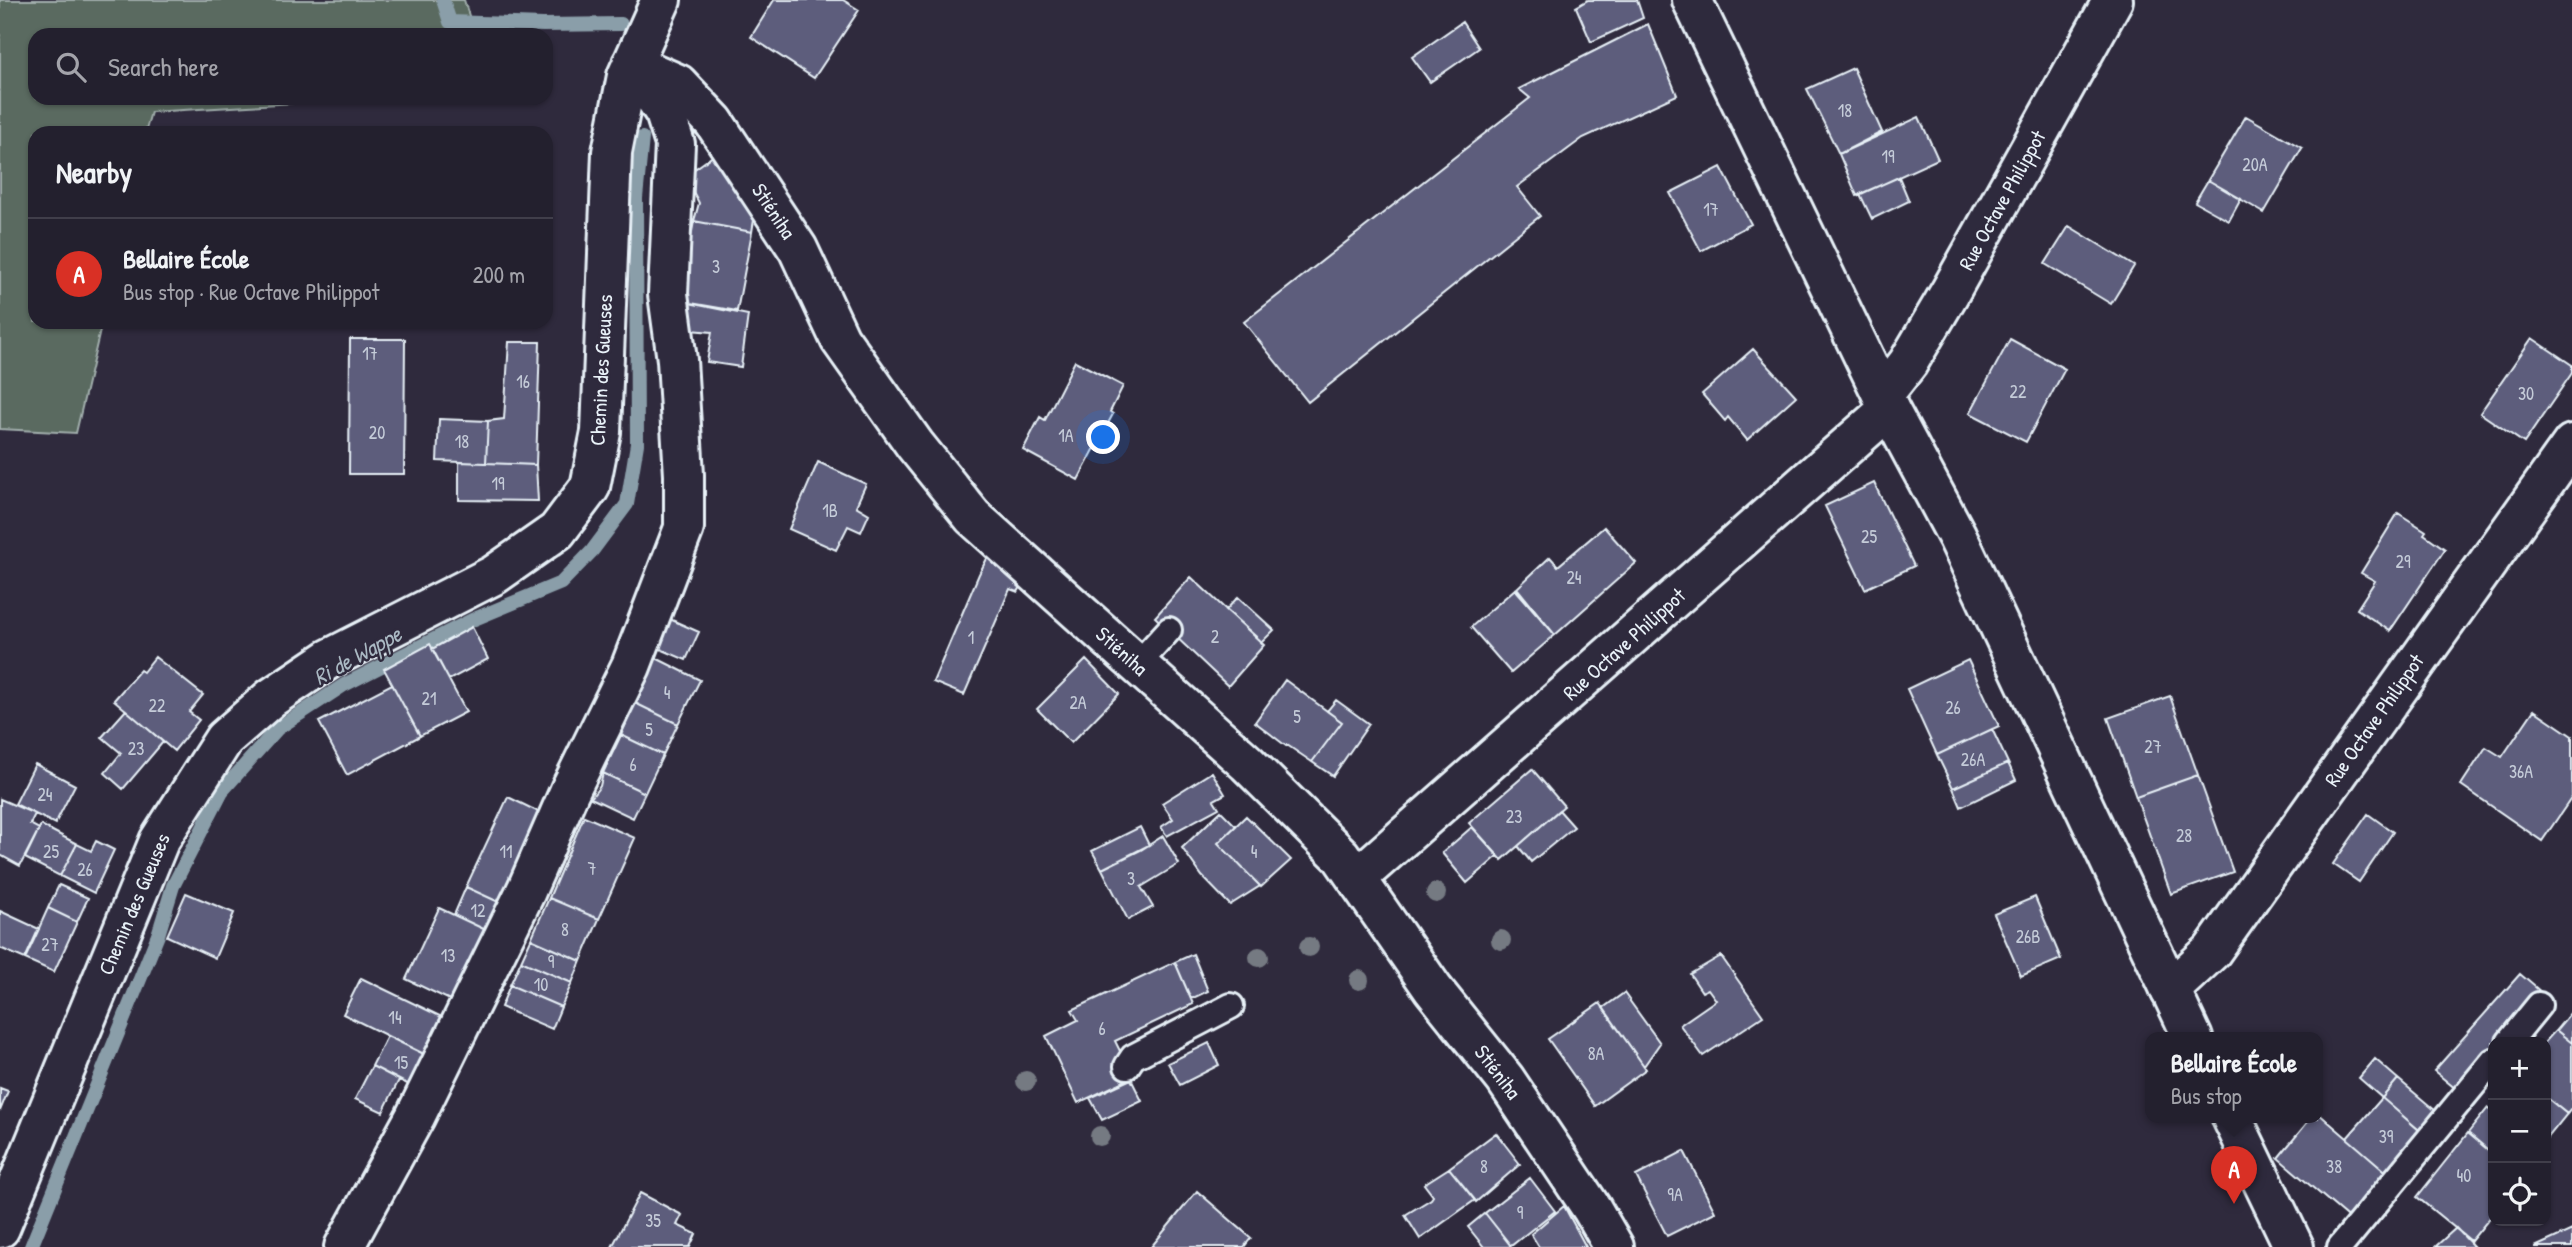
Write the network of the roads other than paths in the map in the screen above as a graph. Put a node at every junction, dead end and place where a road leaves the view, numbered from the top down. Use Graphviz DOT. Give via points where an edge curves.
graph roads {
  1 [pos="661,0"];
  2 [pos="1692,0"];
  3 [pos="2113,0"];
  4 [pos="632,64"];
  5 [pos="1886,402"];
  6 [pos="2572,444"];
  7 [pos="1169,630"];
  8 [pos="1137,666"];
  9 [pos="1357,878"];
  10 [pos="2170,990"];
  11 [pos="1231,1006"];
  12 [pos="2539,1006"];
  13 [pos="2190,1032"];
  14 [pos="2513,1037"];
  15 [pos="1127,1059"];
  16 [pos="2488,1067"];
  17 [pos="2234,1123"];
  18 [pos="0,1228"];
  19 [pos="344,1247"];
  20 [pos="1614,1247"];
  21 [pos="2294,1247"];
  22 [pos="2340,1247"];
  1 -- 4 [label="street, Chemin des Gueuses"];
  2 -- 5 [label="street"];
  3 -- 5 [label="street, Rue Octave Philippot"];
  4 -- 8 [label="street, Stiéniha" via="678,84 714,122 798,249 841,340 973,517"];
  4 -- 18 [label="street, Chemin des Gueuses" via="612,152 601,432 590,487 557,531 494,575 329,659 271,698 224,739 159,841"];
  4 -- 19 [label="street" via="665,113 675,144 668,294 677,360 684,528 631,666 526,891 415,1117"];
  5 -- 9 [label="street, Rue Octave Philippot"];
  5 -- 10 [label="street" via="1957,536"];
  6 -- 10 [label="street, Rue Octave Philippot" via="2212,951"];
  7 -- 8 [label="lane"];
  8 -- 9 [label="street, Stiéniha" via="1247,763 1341,856"];
  9 -- 20 [label="street, Stiéniha" via="1433,989 1505,1079"];
  10 -- 13 [label="street"];
  11 -- 15 [label="lane"];
  12 -- 14 [label="lane"];
  16 -- 22 [label="lane"];
  17 -- 21 [label="street"];
}
